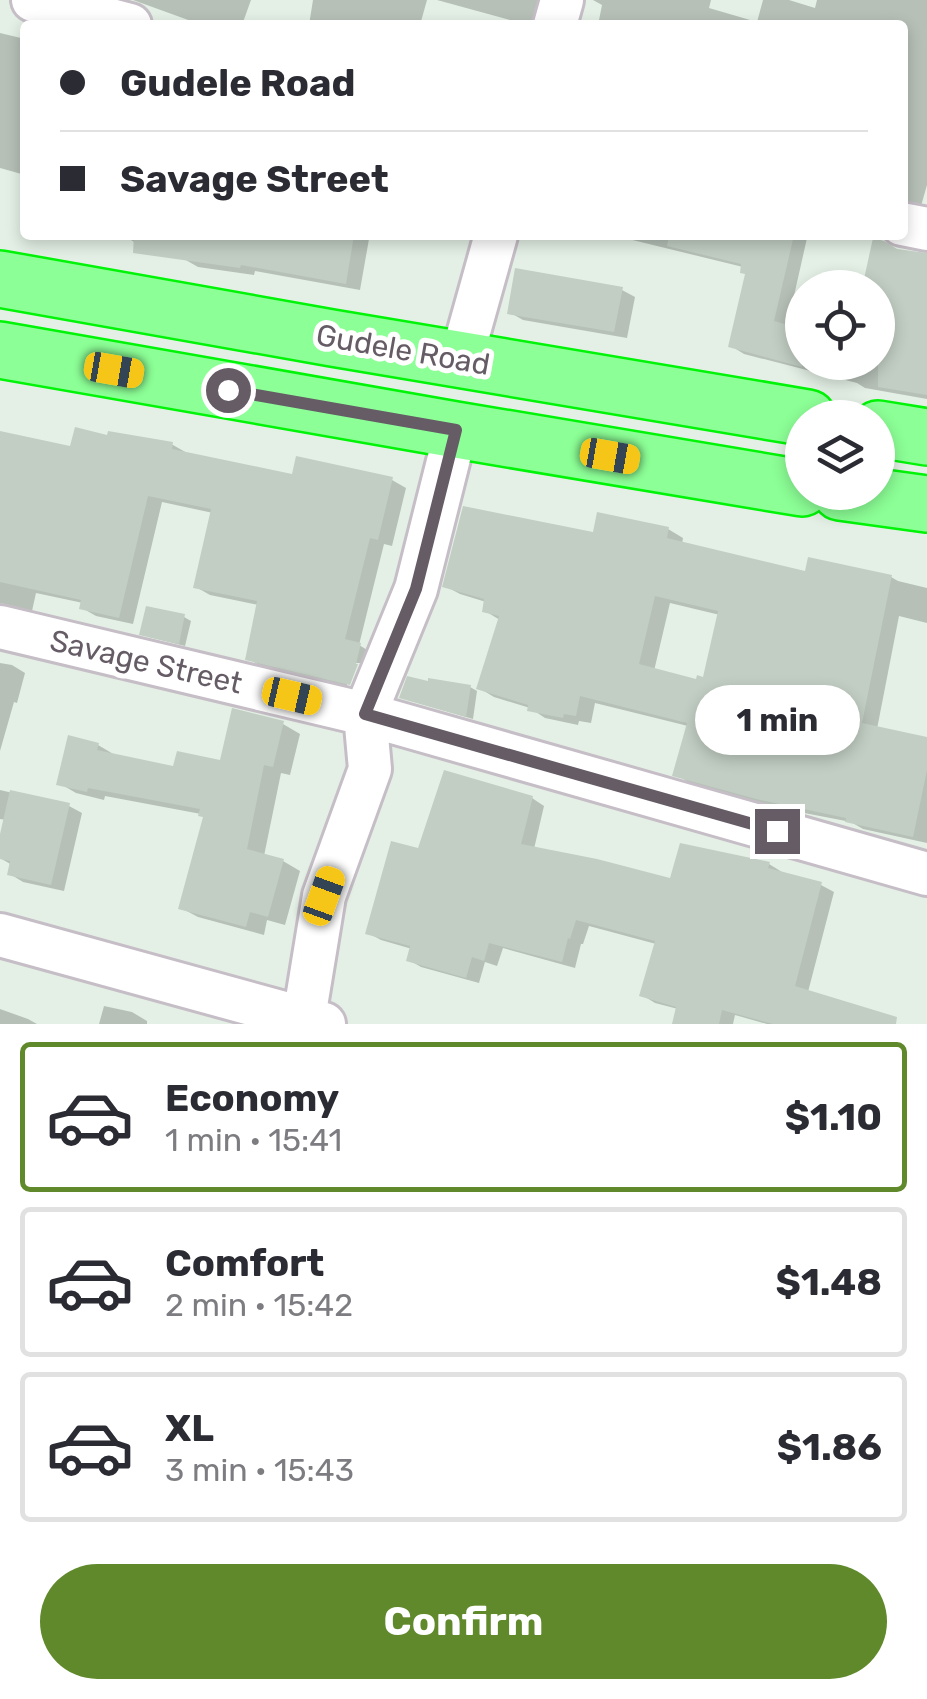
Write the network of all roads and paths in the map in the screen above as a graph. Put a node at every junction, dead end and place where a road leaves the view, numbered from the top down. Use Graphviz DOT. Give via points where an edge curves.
graph roads {
  1 [pos="33,0"];
  2 [pos="111,20"];
  3 [pos="495,240"];
  4 [pos="0,279"];
  5 [pos="0,350"];
  6 [pos="461,360"];
  7 [pos="785,414"];
  8 [pos="456,430"];
  9 [pos="895,431"];
  10 [pos="927,436"];
  11 [pos="785,485"];
  12 [pos="895,500"];
  13 [pos="927,504"];
  14 [pos="0,627"];
  15 [pos="365,714"];
  16 [pos="927,874"];
  17 [pos="0,935"];
  18 [pos="310,1022"];
  1 -- 2 [label="street"];
  3 -- 6 [label="street"];
  4 -- 6 [label="highway, Gudele Road"];
  5 -- 8 [label="highway"];
  6 -- 7 [label="highway, Gudele Road"];
  8 -- 11 [label="highway"];
  8 -- 15 [label="street" via="416,589"];
  9 -- 10 [label="highway"];
  12 -- 13 [label="highway"];
  14 -- 15 [label="street, Savage Street"];
  15 -- 16 [label="street, Savage Street"];
  15 -- 18 [label="street" via="370,769 324,896"];
  17 -- 18 [label="street"];
}
